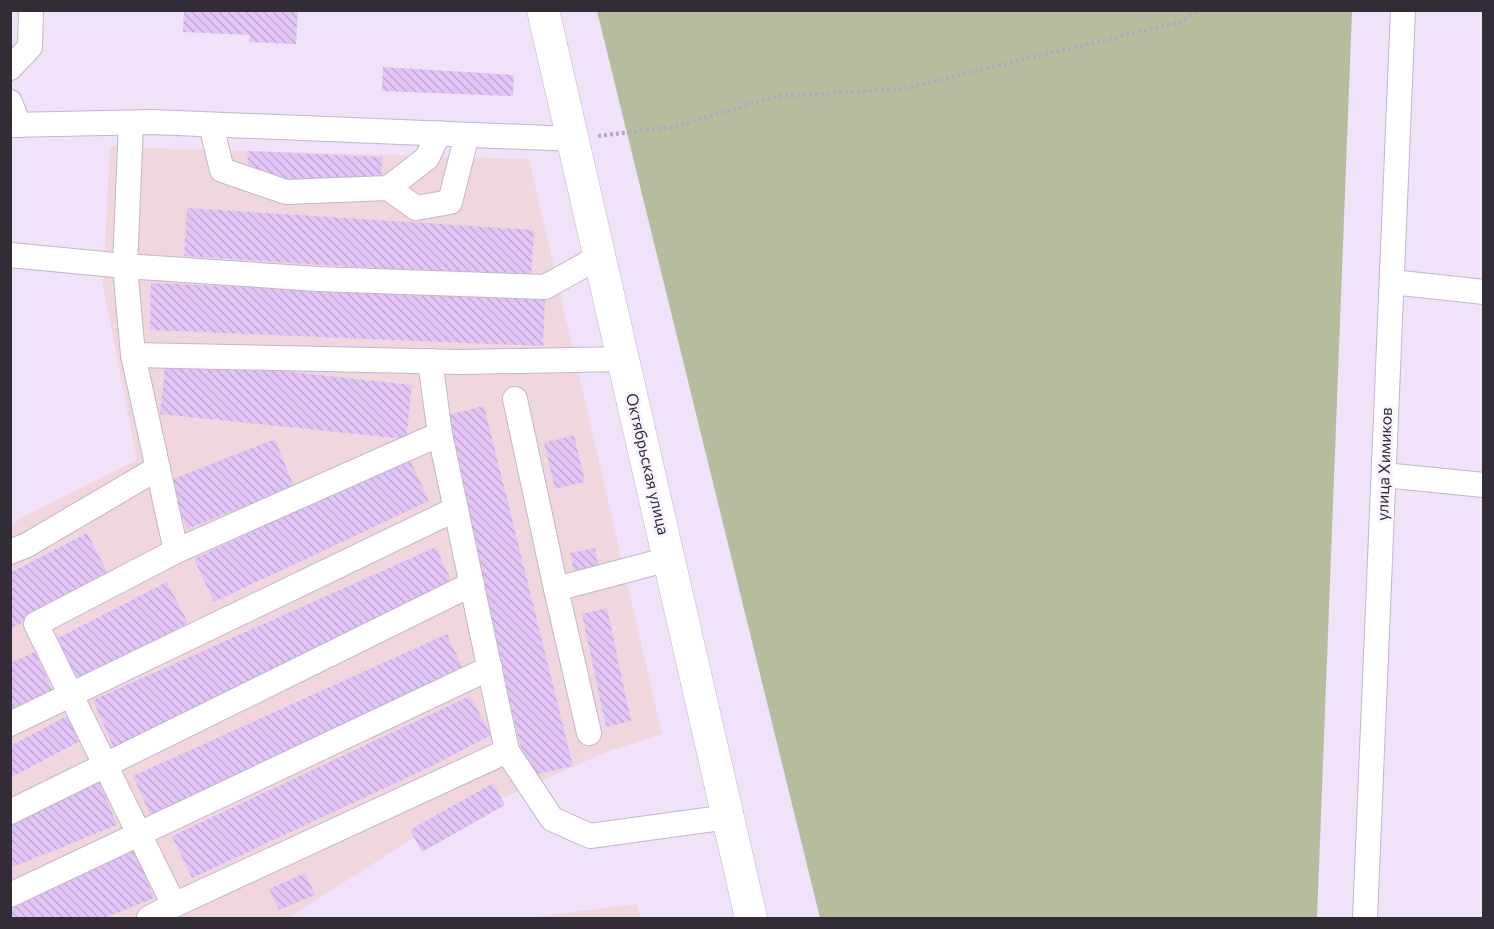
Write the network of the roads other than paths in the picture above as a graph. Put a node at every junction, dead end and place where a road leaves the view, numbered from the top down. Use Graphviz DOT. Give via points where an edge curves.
graph roads {
  1 [pos="32,10"];
  2 [pos="543,10"];
  3 [pos="1403,10"];
  4 [pos="10,68"];
  5 [pos="10,102"];
  6 [pos="131,123"];
  7 [pos="15,125"];
  8 [pos="211,125"];
  9 [pos="439,134"];
  10 [pos="467,135"];
  11 [pos="574,139"];
  12 [pos="388,188"];
  13 [pos="10,255"];
  14 [pos="601,256"];
  15 [pos="125,266"];
  16 [pos="1392,282"];
  17 [pos="1484,292"];
  18 [pos="133,356"];
  19 [pos="624,359"];
  20 [pos="430,361"];
  21 [pos="515,399"];
  22 [pos="440,434"];
  23 [pos="158,468"];
  24 [pos="1384,475"];
  25 [pos="1484,485"];
  26 [pos="456,509"];
  27 [pos="176,551"];
  28 [pos="10,552"];
  29 [pos="669,559"];
  30 [pos="472,584"];
  31 [pos="556,589"];
  32 [pos="490,668"];
  33 [pos="71,696"];
  34 [pos="10,724"];
  35 [pos="589,733"];
  36 [pos="507,751"];
  37 [pos="106,766"];
  38 [pos="10,812"];
  39 [pos="728,817"];
  40 [pos="139,834"];
  41 [pos="10,895"];
  42 [pos="174,905"];
  43 [pos="149,918"];
  44 [pos="751,918"];
  45 [pos="1365,918"];
  1 -- 4 [label="street" via="30,46"];
  2 -- 11 [label="main road, Октябрьская улица"];
  3 -- 16 [label="street, улица Химиков"];
  5 -- 7 [label="street"];
  6 -- 7 [label="street"];
  6 -- 8 [label="street"];
  6 -- 15 [label="street"];
  8 -- 9 [label="street"];
  8 -- 12 [label="street" via="222,170 286,192"];
  9 -- 10 [label="street"];
  9 -- 12 [label="street" via="427,158"];
  10 -- 11 [label="street"];
  10 -- 12 [label="street" via="450,202 416,208"];
  11 -- 14 [label="main road, Октябрьская улица"];
  13 -- 15 [label="street"];
  14 -- 15 [label="street" via="545,287 318,279"];
  14 -- 19 [label="main road, Октябрьская улица"];
  15 -- 18 [label="street"];
  16 -- 17 [label="street"];
  16 -- 24 [label="street, улица Химиков"];
  18 -- 20 [label="street"];
  18 -- 23 [label="street"];
  19 -- 20 [label="street"];
  19 -- 29 [label="main road, Октябрьская улица"];
  20 -- 22 [label="street"];
  21 -- 31 [label="street"];
  22 -- 26 [label="street"];
  22 -- 27 [label="street"];
  23 -- 27 [label="street"];
  23 -- 28 [label="street"];
  24 -- 25 [label="street"];
  24 -- 45 [label="street, улица Химиков"];
  26 -- 30 [label="street"];
  26 -- 33 [label="street"];
  27 -- 33 [label="street" via="36,624"];
  29 -- 31 [label="street"];
  29 -- 39 [label="main road, Октябрьская улица"];
  30 -- 32 [label="street"];
  30 -- 37 [label="street"];
  31 -- 35 [label="street"];
  32 -- 36 [label="street"];
  32 -- 40 [label="street"];
  33 -- 34 [label="street"];
  33 -- 37 [label="street"];
  36 -- 39 [label="street" via="552,819 591,836"];
  36 -- 42 [label="street"];
  37 -- 38 [label="street"];
  37 -- 40 [label="street"];
  39 -- 44 [label="main road, Октябрьская улица"];
  40 -- 41 [label="street"];
  40 -- 42 [label="street"];
  42 -- 43 [label="street"];
}
